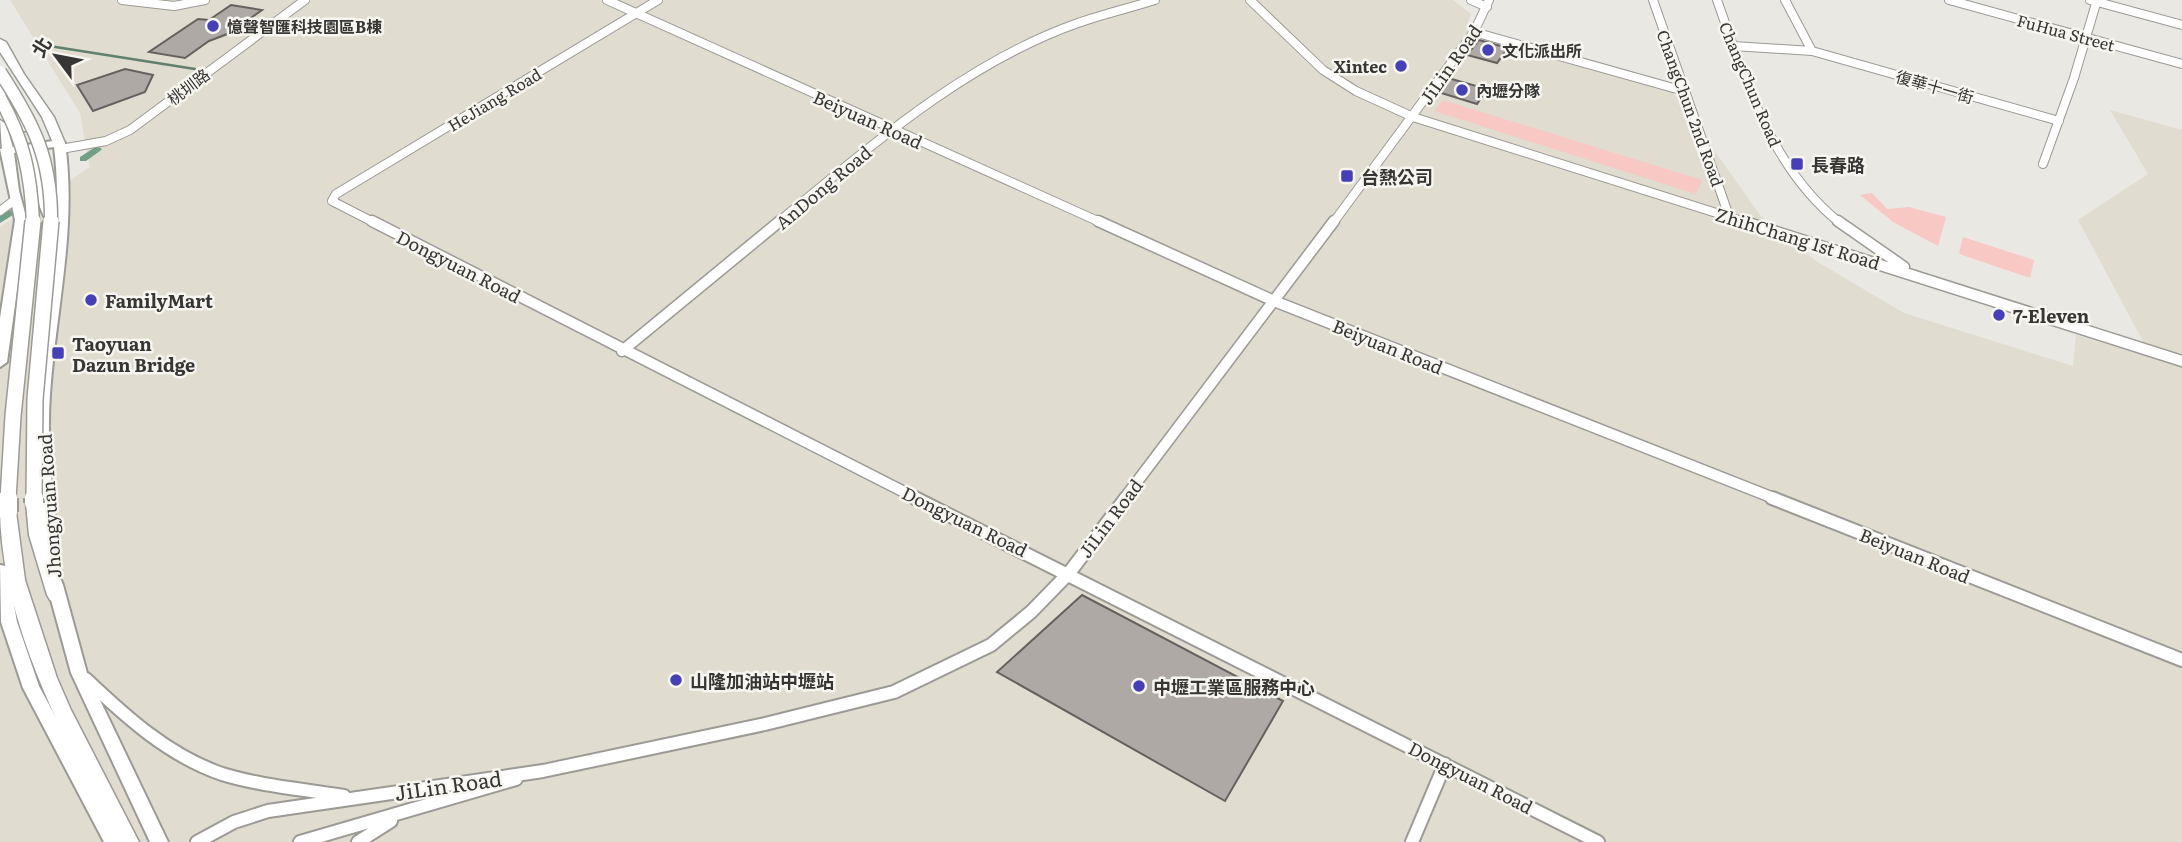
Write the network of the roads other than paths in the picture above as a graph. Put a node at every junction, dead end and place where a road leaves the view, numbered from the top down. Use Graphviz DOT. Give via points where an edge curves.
graph roads {
  1 [pos="122,0"];
  2 [pos="205,0"];
  3 [pos="294,0"];
  4 [pos="305,0"];
  5 [pos="607,0"];
  6 [pos="658,0"];
  7 [pos="1155,0"];
  8 [pos="1250,0"];
  9 [pos="1471,0"];
  10 [pos="1653,0"];
  11 [pos="1717,0"];
  12 [pos="1785,0"];
  13 [pos="1949,0"];
  14 [pos="2094,1"];
  15 [pos="1488,3"];
  16 [pos="636,13"];
  17 [pos="2182,25"];
  18 [pos="1474,32"];
  19 [pos="2086,38"];
  20 [pos="0,42"];
  21 [pos="1733,46"];
  22 [pos="1812,51"];
  23 [pos="0,59"];
  24 [pos="2182,64"];
  25 [pos="0,72"];
  26 [pos="18,74"];
  27 [pos="0,86"];
  28 [pos="1684,91"];
  29 [pos="0,98"];
  30 [pos="1413,117"];
  31 [pos="2059,121"];
  32 [pos="0,124"];
  33 [pos="892,129"];
  34 [pos="60,146"];
  35 [pos="36,150"];
  36 [pos="5,155"];
  37 [pos="2043,163"];
  38 [pos="0,183"];
  39 [pos="15,195"];
  40 [pos="332,201"];
  41 [pos="0,211"];
  42 [pos="1729,216"];
  43 [pos="60,249"];
  44 [pos="1914,274"];
  45 [pos="1274,302"];
  46 [pos="622,351"];
  47 [pos="2182,361"];
  48 [pos="0,362"];
  49 [pos="0,571"];
  50 [pos="1069,573"];
  51 [pos="56,595"];
  52 [pos="2182,660"];
  53 [pos="79,673"];
  54 [pos="1446,764"];
  55 [pos="543,771"];
  56 [pos="354,798"];
  57 [pos="402,814"];
  58 [pos="114,842"];
  59 [pos="129,842"];
  60 [pos="159,842"];
  61 [pos="198,842"];
  62 [pos="300,842"];
  63 [pos="358,842"];
  64 [pos="1412,842"];
  65 [pos="1598,842"];
  1 -- 2 [label="street" via="172,7"];
  3 -- 34 [label="street, 桃圳路" via="114,132"];
  4 -- 34 [label="street, 桃圳路" via="130,130 106,141"];
  5 -- 16 [label="street, Beiyuan Road"];
  6 -- 16 [label="street, HeJiang Road"];
  7 -- 33 [label="street, AnDong Road" via="1085,20 1017,50"];
  8 -- 30 [label="street, ZhihChang 1st Road" via="1323,70"];
  9 -- 15 [label="street"];
  10 -- 28 [label="street, ChangChun 2nd Road"];
  11 -- 21 [label="street, ChangChun Road"];
  12 -- 22 [label="street"];
  13 -- 19 [label="street, FuHua Street"];
  14 -- 17 [label="street"];
  14 -- 19 [label="street"];
  15 -- 18 [label="street, JiLin Road"];
  16 -- 33 [label="street, Beiyuan Road"];
  16 -- 40 [label="street, HeJiang Road" via="336,194"];
  18 -- 28 [label="street"];
  18 -- 30 [label="street, JiLin Road"];
  19 -- 24 [label="street, FuHua Street"];
  19 -- 31 [label="street"];
  20 -- 26 [label="highway"];
  21 -- 22 [label="street, 復華十一街"];
  21 -- 44 [label="street, ChangChun Road" via="1764,121 1801,186 1818,205"];
  22 -- 31 [label="street, 復華十一街"];
  23 -- 26 [label="highway"];
  25 -- 51 [label="highway, bridge" via="33,124 46,159 50,208 32,445 38,534"];
  26 -- 34 [label="highway" via="48,117"];
  27 -- 35 [label="highway"];
  28 -- 42 [label="street, ChangChun 2nd Road"];
  29 -- 59 [label="highway, bridge" via="29,165 34,229 9,447 8,512 16,580 63,714"];
  30 -- 42 [label="street, ZhihChang 1st Road"];
  30 -- 45 [label="street, JiLin Road"];
  31 -- 37 [label="street"];
  32 -- 36 [label="highway"];
  33 -- 45 [label="street, Beiyuan Road"];
  33 -- 46 [label="street, AnDong Road"];
  34 -- 35 [label="main road"];
  34 -- 43 [label="main road, Jhongyuan Road" via="65,186"];
  35 -- 36 [label="main road"];
  35 -- 43 [label="main road" via="43,196"];
  36 -- 39 [label="main road"];
  38 -- 39 [label="main road"];
  39 -- 41 [label="street"];
  39 -- 48 [label="main road" via="22,220"];
  40 -- 46 [label="street, Dongyuan Road"];
  42 -- 44 [label="street, ZhihChang 1st Road"];
  43 -- 51 [label="main road, Jhongyuan Road" via="43,395 42,464"];
  44 -- 47 [label="street, ZhihChang 1st Road"];
  45 -- 50 [label="street, JiLin Road"];
  45 -- 52 [label="street, Beiyuan Road"];
  46 -- 50 [label="street, Dongyuan Road"];
  49 -- 58 [label="main road" via="9,622 31,688"];
  50 -- 54 [label="street, Dongyuan Road"];
  50 -- 55 [label="street, JiLin Road" via="991,645 894,692"];
  51 -- 53 [label="main road, Jhongyuan Road"];
  53 -- 56 [label="street" via="128,720 208,769"];
  53 -- 60 [label="main road, Jhongyuan Road"];
  54 -- 64 [label="street"];
  54 -- 65 [label="street, Dongyuan Road"];
  55 -- 56 [label="street, JiLin Road"];
  55 -- 57 [label="street, JiLin Road"];
  56 -- 61 [label="street, JiLin Road" via="268,811 234,822"];
  57 -- 62 [label="street"];
  57 -- 63 [label="street"];
}
